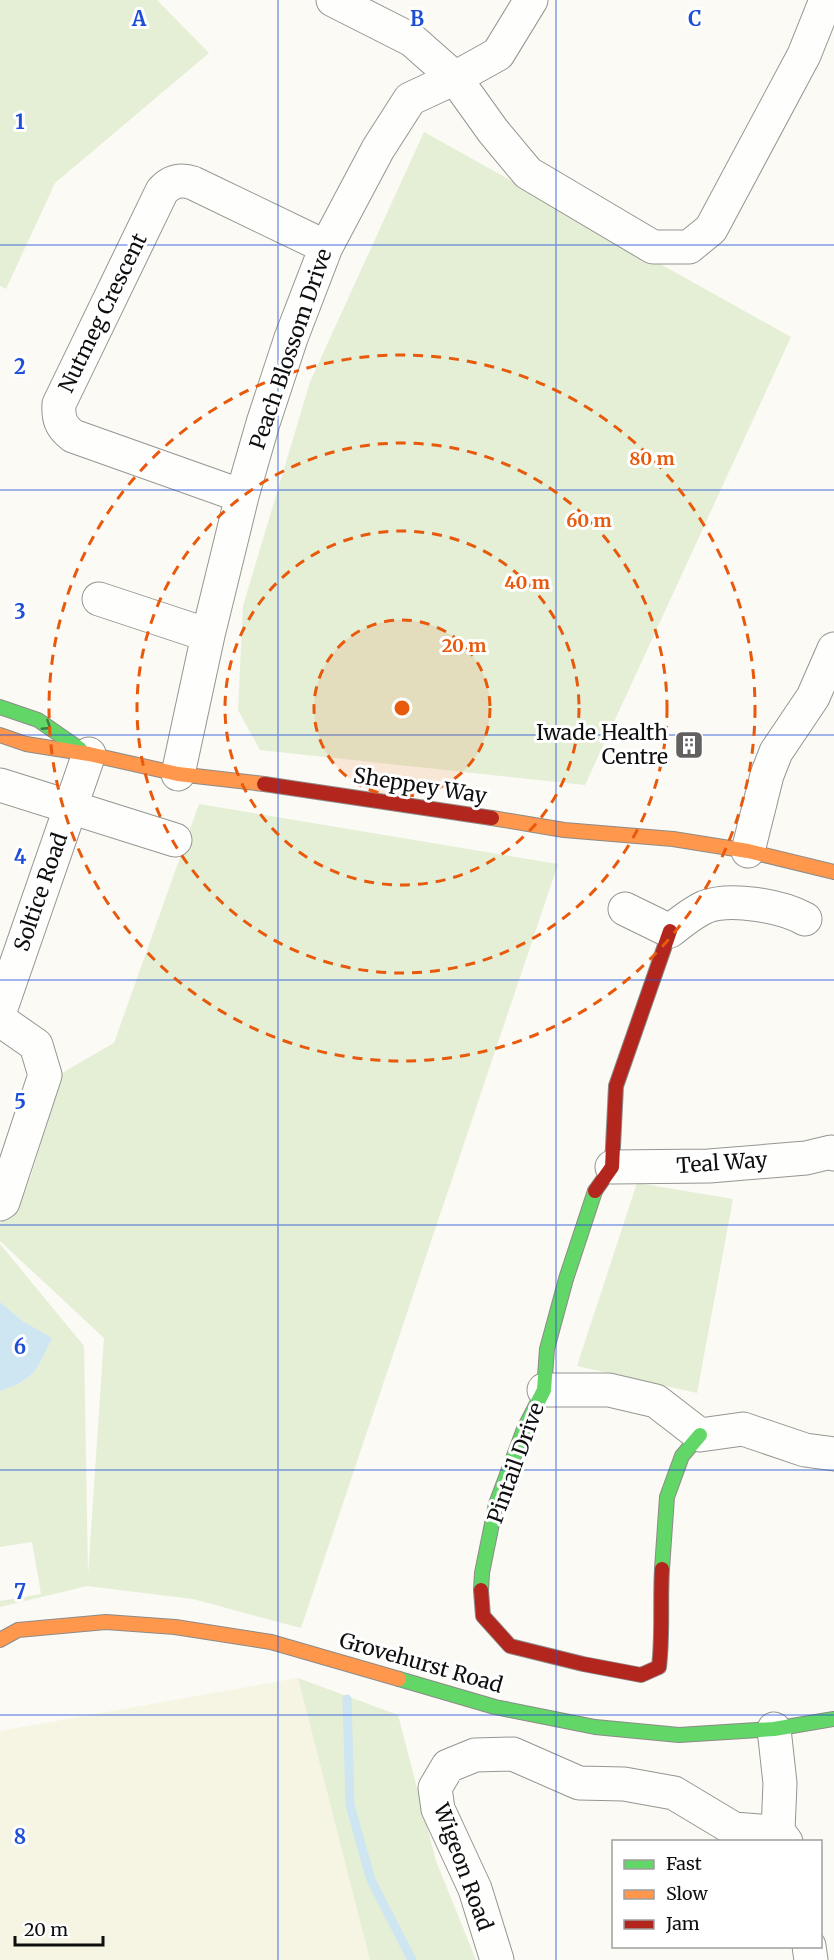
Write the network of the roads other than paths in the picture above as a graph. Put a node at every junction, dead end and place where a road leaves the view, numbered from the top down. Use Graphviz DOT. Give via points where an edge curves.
graph roads {
  1 [pos="333,0"];
  2 [pos="531,0"];
  3 [pos="826,0"];
  4 [pos="455,78"];
  5 [pos="326,247"];
  6 [pos="242,496"];
  7 [pos="99,599"];
  8 [pos="208,635"];
  9 [pos="834,649"];
  10 [pos="823,701"];
  11 [pos="0,707"];
  12 [pos="0,735"];
  13 [pos="89,754"];
  14 [pos="178,774"];
  15 [pos="0,785"];
  16 [pos="69,807"];
  17 [pos="174,840"];
  18 [pos="748,851"];
  19 [pos="834,872"];
  20 [pos="625,909"];
  21 [pos="805,919"];
  22 [pos="670,932"];
  23 [pos="0,1011"];
  24 [pos="0,1020"];
  25 [pos="833,1149"];
  26 [pos="612,1167"];
  27 [pos="0,1204"];
  28 [pos="544,1390"];
  29 [pos="700,1435"];
  30 [pos="834,1454"];
  31 [pos="0,1640"];
  32 [pos="834,1719"];
  33 [pos="774,1729"];
  34 [pos="782,1836"];
  35 [pos="497,1960"];
  1 -- 4 [label="street" via="412,40"];
  2 -- 4 [label="street, Peach Blossom Drive" via="498,54"];
  3 -- 4 [label="street" via="804,56 711,229 688,247 653,247 528,173"];
  4 -- 5 [label="street, Peach Blossom Drive" via="410,99 378,149"];
  5 -- 6 [label="street, Peach Blossom Drive" via="291,338"];
  5 -- 6 [label="street, Nutmeg Crescent" via="193,183 185,180 168,184 59,404 60,422 73,436"];
  6 -- 8 [label="street, Peach Blossom Drive"];
  7 -- 8 [label="street"];
  8 -- 14 [label="street, Peach Blossom Drive"];
  9 -- 10 [label="street"];
  10 -- 18 [label="street" via="776,752"];
  11 -- 13 [label="street, one-way" via="38,720"];
  12 -- 13 [label="street, Sheppey Way" via="26,744"];
  13 -- 14 [label="street, Sheppey Way"];
  13 -- 16 [label="street, Soltice Road"];
  14 -- 18 [label="street, Sheppey Way" via="420,806 564,830 673,839"];
  15 -- 16 [label="street, Soltice Road"];
  16 -- 17 [label="street, Soltice Road"];
  16 -- 23 [label="street, Soltice Road"];
  18 -- 19 [label="street, Sheppey Way"];
  20 -- 22 [label="street"];
  21 -- 22 [label="street" via="790,911 737,903 706,907"];
  22 -- 26 [label="street" via="616,1086"];
  24 -- 27 [label="street" via="36,1045 45,1075"];
  25 -- 26 [label="street, Teal Way" via="806,1158 709,1166"];
  26 -- 28 [label="street, Pintail Drive" via="594,1192 566,1280 547,1349"];
  28 -- 29 [label="street" via="609,1390 656,1401"];
  28 -- 29 [label="street, Pintail Drive" via="524,1429 496,1504 483,1573 483,1616 510,1646 641,1675 659,1666 667,1497 682,1456"];
  29 -- 30 [label="street" via="743,1429 805,1450"];
  31 -- 33 [label="street, Grovehurst Road" via="18,1630 106,1622 175,1627 271,1642 495,1707 595,1727 679,1735"];
  32 -- 33 [label="street, Grovehurst Road"];
  33 -- 34 [label="street"];
  34 -- 35 [label="street, Wigeon Road" via="734,1829 674,1793 624,1784 579,1783 513,1754 475,1755 448,1766 435,1788 438,1809 475,1889"];
}
